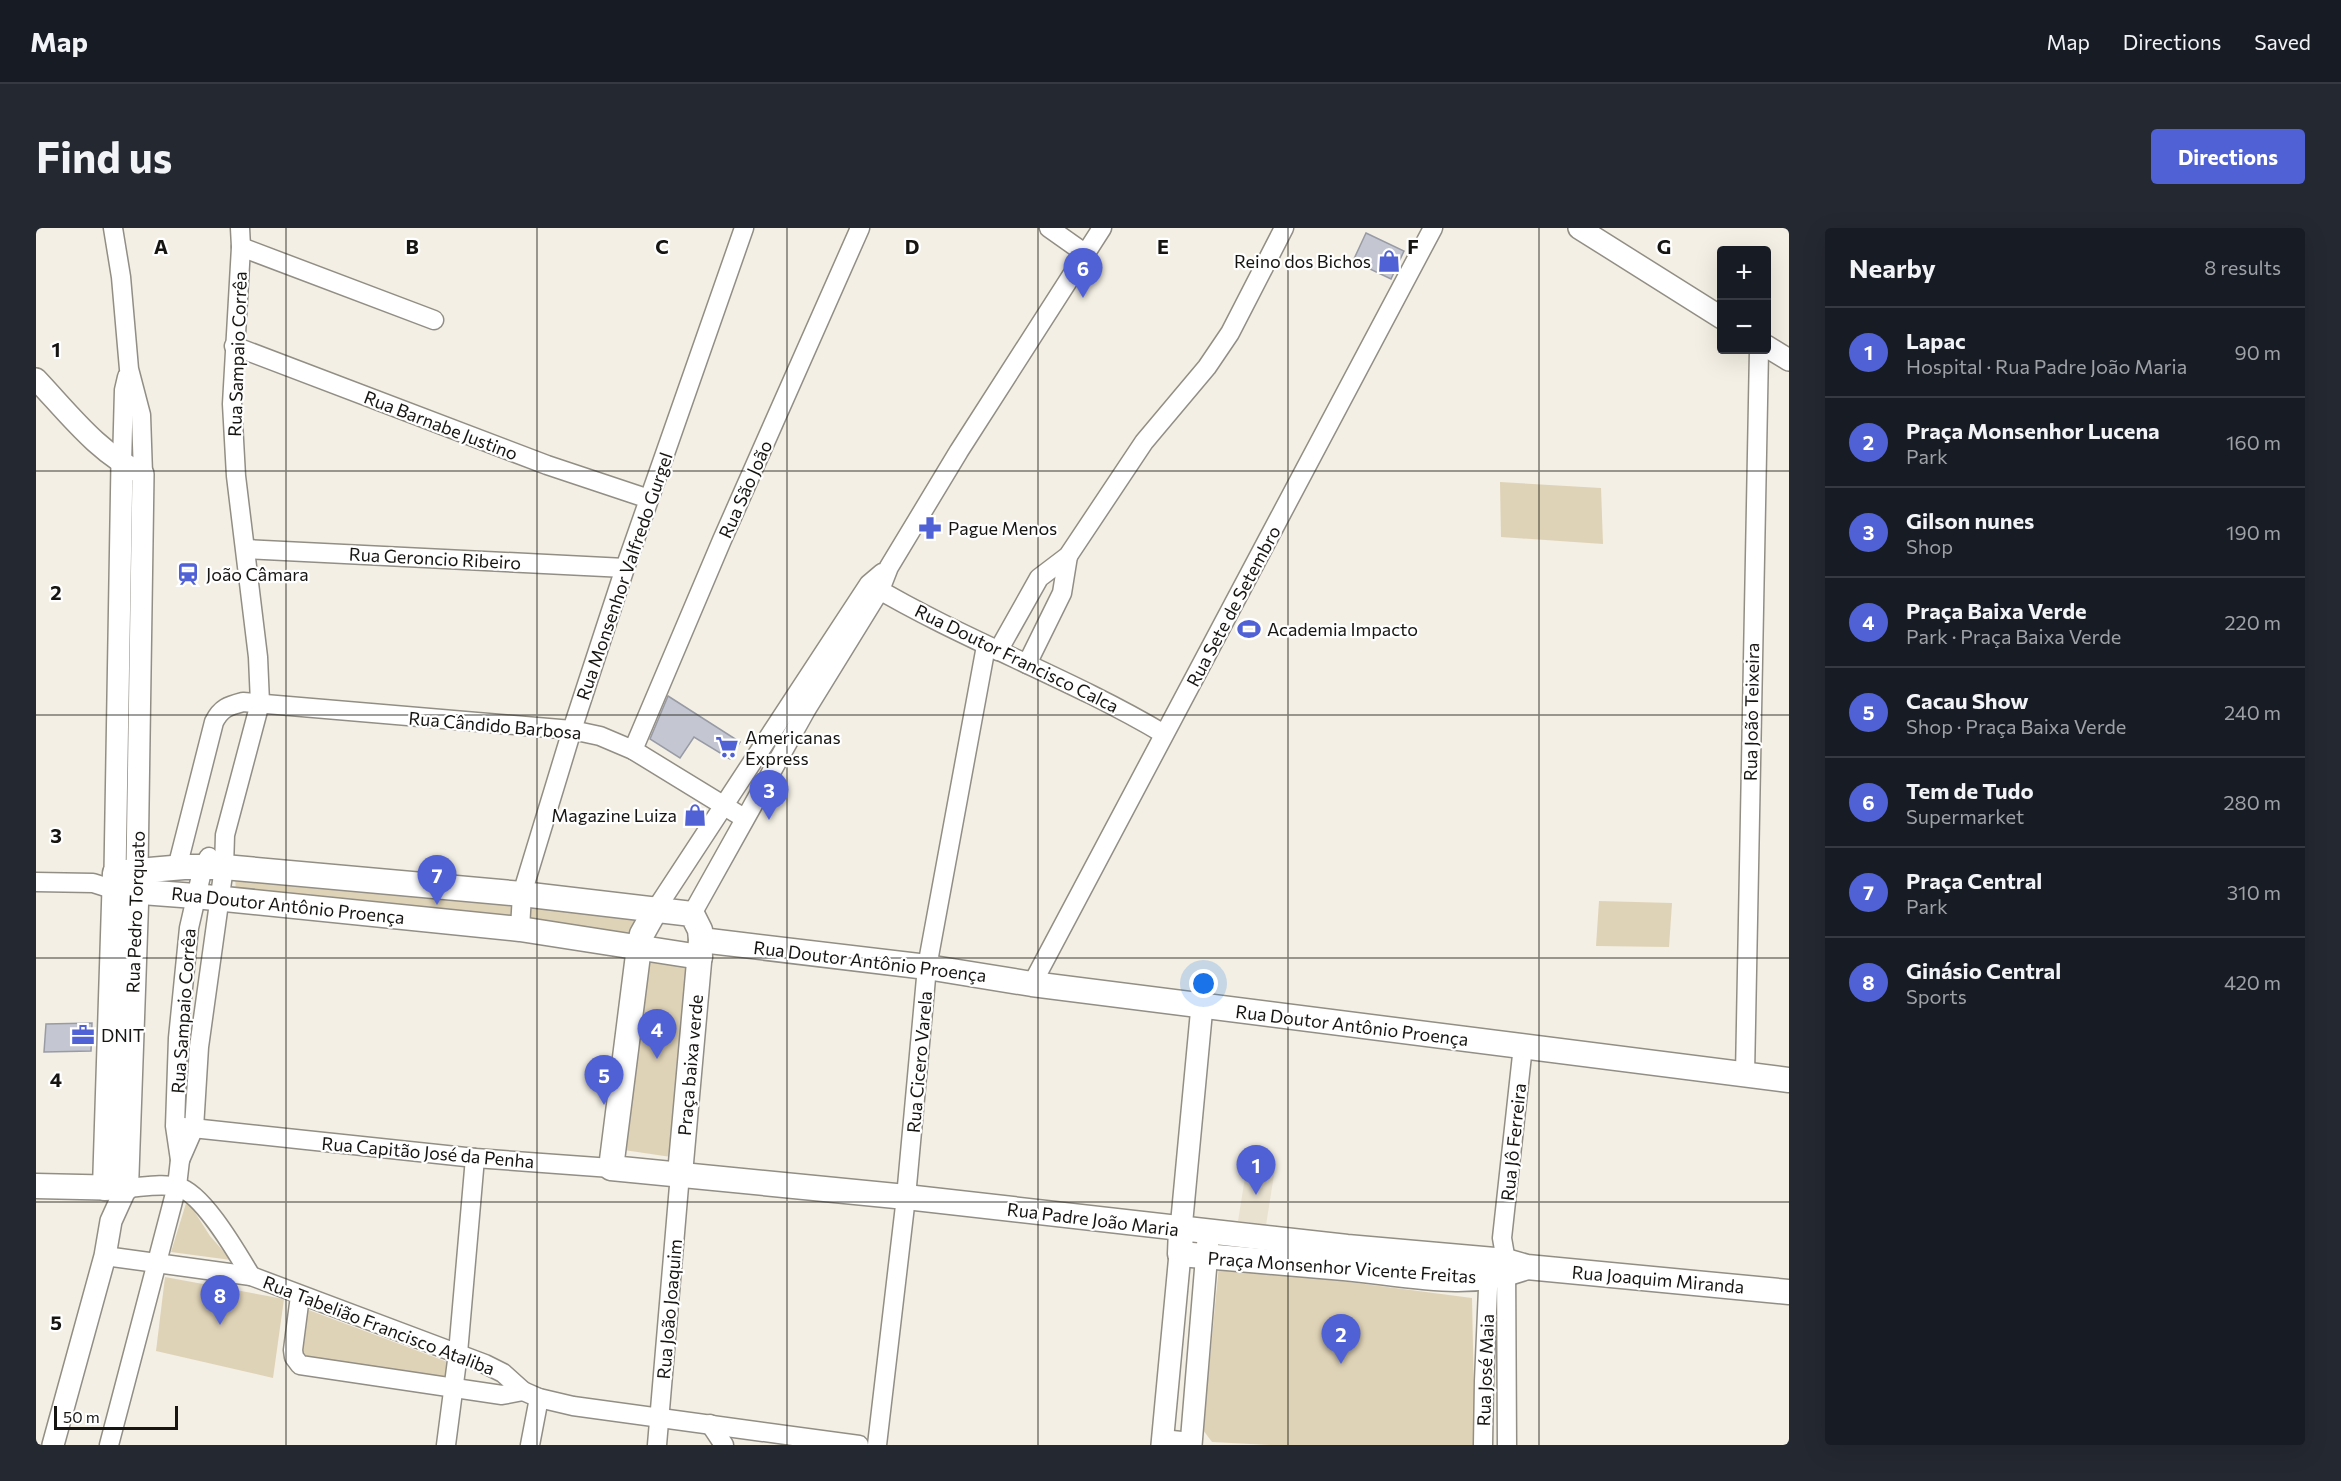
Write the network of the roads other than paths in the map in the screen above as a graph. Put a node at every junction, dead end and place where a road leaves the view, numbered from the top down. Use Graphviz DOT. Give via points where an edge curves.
graph roads {
  1 [pos="240,228"];
  2 [pos="744,228"];
  3 [pos="860,228"];
  4 [pos="1049,228"];
  5 [pos="1102,228"];
  6 [pos="1284,228"];
  7 [pos="1433,228"];
  8 [pos="1579,228"];
  9 [pos="115,236"];
  10 [pos="241,247"];
  11 [pos="1086,254"];
  12 [pos="1717,315"];
  13 [pos="434,320"];
  14 [pos="234,346"];
  15 [pos="1771,349"];
  16 [pos="1759,354"];
  17 [pos="1789,360"];
  18 [pos="129,369"];
  19 [pos="36,379"];
  20 [pos="123,464"];
  21 [pos="143,474"];
  22 [pos="649,499"];
  23 [pos="246,549"];
  24 [pos="1068,556"];
  25 [pos="625,567"];
  26 [pos="875,587"];
  27 [pos="992,648"];
  28 [pos="1027,664"];
  29 [pos="260,703"];
  30 [pos="799,705"];
  31 [pos="572,730"];
  32 [pos="1164,734"];
  33 [pos="633,750"];
  34 [pos="723,805"];
  35 [pos="744,818"];
  36 [pos="213,867"];
  37 [pos="177,868"];
  38 [pos="119,881"];
  39 [pos="36,882"];
  40 [pos="522,894"];
  41 [pos="195,896"];
  42 [pos="220,899"];
  43 [pos="656,909"];
  44 [pos="692,914"];
  45 [pos="520,929"];
  46 [pos="639,947"];
  47 [pos="700,949"];
  48 [pos="927,967"];
  49 [pos="1032,984"];
  50 [pos="1202,1006"];
  51 [pos="1523,1046"];
  52 [pos="1745,1075"];
  53 [pos="1789,1080"];
  54 [pos="184,1127"];
  55 [pos="475,1158"];
  56 [pos="611,1168"];
  57 [pos="680,1174"];
  58 [pos="36,1186"];
  59 [pos="177,1186"];
  60 [pos="116,1188"];
  61 [pos="906,1197"];
  62 [pos="1182,1229"];
  63 [pos="1207,1244"];
  64 [pos="1179,1254"];
  65 [pos="105,1256"];
  66 [pos="1503,1263"];
  67 [pos="156,1264"];
  68 [pos="250,1276"];
  69 [pos="1789,1292"];
  70 [pos="300,1296"];
  71 [pos="1174,1316"];
  72 [pos="1202,1320"];
  73 [pos="458,1353"];
  74 [pos="453,1389"];
  75 [pos="531,1394"];
  76 [pos="660,1418"];
  77 [pos="710,1424"];
  78 [pos="1162,1442"];
  79 [pos="1191,1444"];
  80 [pos="53,1445"];
  81 [pos="109,1445"];
  82 [pos="446,1445"];
  83 [pos="530,1445"];
  84 [pos="657,1445"];
  85 [pos="724,1445"];
  86 [pos="859,1445"];
  87 [pos="877,1445"];
  88 [pos="1483,1445"];
  89 [pos="1507,1445"];
  1 -- 10 [label="street, Rua Sampaio Corrêa"];
  2 -- 22 [label="street, Rua Monsenhor Valfredo Gurgel"];
  3 -- 33 [label="street, Rua São João"];
  4 -- 11 [label="street"];
  5 -- 11 [label="street"];
  6 -- 24 [label="street" via="1230,333 1207,367 1144,442"];
  7 -- 32 [label="street, Rua Sete de Setembro"];
  8 -- 12 [label="street"];
  9 -- 18 [label="street, Rua Pedro Torquato"];
  10 -- 13 [label="street"];
  10 -- 14 [label="street, Rua Sampaio Corrêa"];
  11 -- 26 [label="street"];
  14 -- 22 [label="street, Rua Barnabe Justino" via="547,465"];
  14 -- 23 [label="street, Rua Sampaio Corrêa" via="232,416"];
  15 -- 17 [label="street"];
  16 -- 52 [label="street, Rua João Teixeira"];
  18 -- 20 [label="street, Rua Pedro Torquato" via="124,390"];
  18 -- 21 [label="street, Rua Pedro Torquato" via="141,415"];
  19 -- 20 [label="street" via="102,450"];
  20 -- 21 [label="street"];
  20 -- 38 [label="street, Rua Pedro Torquato"];
  21 -- 38 [label="street, Rua Pedro Torquato"];
  22 -- 25 [label="street, Rua Monsenhor Valfredo Gurgel"];
  23 -- 25 [label="street, Rua Geroncio Ribeiro"];
  23 -- 29 [label="street, Rua Sampaio Corrêa"];
  24 -- 27 [label="street, Rua Cicero Varela" via="1039,578"];
  24 -- 28 [label="street" via="1062,593"];
  25 -- 31 [label="street, Rua Monsenhor Valfredo Gurgel"];
  26 -- 27 [label="street, Rua Doutor Francisco Calca"];
  26 -- 30 [label="street"];
  27 -- 28 [label="street, Rua Doutor Francisco Calca"];
  27 -- 48 [label="street, Rua Cicero Varela"];
  28 -- 32 [label="street, Rua Doutor Francisco Calca"];
  29 -- 31 [label="street, Rua Cândido Barbosa"];
  29 -- 36 [label="street, Rua Sampaio Corrêa"];
  29 -- 37 [label="street, Rua Cândido Barbosa" via="243,702 219,712"];
  30 -- 34 [label="street"];
  30 -- 35 [label="street"];
  31 -- 33 [label="street, Rua Cândido Barbosa" via="600,736"];
  31 -- 40 [label="street, Rua Monsenhor Valfredo Gurgel"];
  32 -- 49 [label="street, Rua Sete de Setembro"];
  33 -- 34 [label="street, Rua Cândido Barbosa"];
  34 -- 35 [label="street, Rua Cândido Barbosa"];
  34 -- 43 [label="street"];
  35 -- 44 [label="street"];
  36 -- 37 [label="main road, Rua Doutor Antônio Proença"];
  36 -- 40 [label="main road, Rua Doutor Antônio Proença"];
  36 -- 41 [label="street, Rua Sampaio Corrêa"];
  36 -- 42 [label="street, Rua Sampaio Corrêa"];
  37 -- 38 [label="main road, Rua Doutor Antônio Proença"];
  38 -- 39 [label="street"];
  38 -- 41 [label="main road, Rua Doutor Antônio Proença"];
  38 -- 60 [label="main road, Rua Pedro Torquato" via="122,994"];
  40 -- 43 [label="main road, Rua Doutor Antônio Proença"];
  40 -- 45 [label="street, Rua Monsenhor Valfredo Gurgel"];
  41 -- 42 [label="main road, Rua Doutor Antônio Proença"];
  41 -- 54 [label="street, Rua Sampaio Corrêa" via="178,1038"];
  42 -- 45 [label="main road, Rua Doutor Antônio Proença"];
  42 -- 54 [label="street, Rua Sampaio Corrêa"];
  43 -- 44 [label="main road"];
  43 -- 46 [label="main road"];
  44 -- 47 [label="main road" via="700,930"];
  45 -- 46 [label="main road, Rua Doutor Antônio Proença"];
  46 -- 47 [label="main road"];
  46 -- 56 [label="main road"];
  47 -- 48 [label="main road, Rua Doutor Antônio Proença"];
  47 -- 57 [label="main road, Praça baixa verde"];
  48 -- 49 [label="main road, Rua Doutor Antônio Proença"];
  48 -- 61 [label="street, Rua Cicero Varela"];
  49 -- 50 [label="main road, Rua Doutor Antônio Proença"];
  50 -- 51 [label="main road, Rua Doutor Antônio Proença"];
  50 -- 62 [label="street"];
  51 -- 52 [label="main road, Rua Doutor Antônio Proença"];
  51 -- 66 [label="street, Rua Jô Ferreira"];
  52 -- 53 [label="main road, Rua Doutor Antônio Proença"];
  54 -- 55 [label="street, Rua Capitão José da Penha"];
  54 -- 59 [label="street, Rua Sampaio Corrêa"];
  55 -- 56 [label="street, Rua Capitão José da Penha"];
  55 -- 73 [label="street"];
  56 -- 57 [label="main road, Rua Capitão José da Penha"];
  57 -- 61 [label="main road, Rua Padre João Maria"];
  57 -- 76 [label="street, Rua João Joaquim"];
  58 -- 60 [label="main road"];
  59 -- 60 [label="street"];
  59 -- 67 [label="street, Rua Sampaio Corrêa"];
  59 -- 68 [label="street" via="198,1199"];
  60 -- 65 [label="street, Rua Pedro Torquato"];
  61 -- 62 [label="main road, Rua Padre João Maria"];
  61 -- 87 [label="street, Rua Cicero Varela"];
  62 -- 63 [label="main road, Rua Padre João Maria"];
  62 -- 64 [label="main road"];
  63 -- 64 [label="main road, Praça Monsenhor Vicente Freitas"];
  63 -- 66 [label="main road, Praça Monsenhor Vicente Freitas" via="1345,1258 1436,1277"];
  63 -- 72 [label="street"];
  64 -- 71 [label="street"];
  65 -- 67 [label="street, Rua Tabelião Francisco Ataliba"];
  65 -- 80 [label="street, Rua Pedro Torquato"];
  66 -- 69 [label="main road, Rua Joaquim Miranda"];
  66 -- 88 [label="street, Rua José Maia"];
  66 -- 89 [label="street"];
  67 -- 68 [label="street, Rua Tabelião Francisco Ataliba"];
  67 -- 81 [label="street, Rua Sampaio Corrêa"];
  68 -- 70 [label="street, Rua Tabelião Francisco Ataliba"];
  70 -- 73 [label="street, Rua Tabelião Francisco Ataliba"];
  70 -- 74 [label="street" via="294,1350 300,1365"];
  71 -- 72 [label="street"];
  71 -- 78 [label="street"];
  72 -- 79 [label="street"];
  73 -- 74 [label="street"];
  73 -- 75 [label="street, Rua Tabelião Francisco Ataliba" via="503,1373"];
  74 -- 75 [label="street"];
  74 -- 82 [label="street"];
  75 -- 76 [label="street, Rua Tabelião Francisco Ataliba" via="573,1406"];
  75 -- 83 [label="street"];
  76 -- 77 [label="street, Rua Tabelião Francisco Ataliba"];
  76 -- 84 [label="street, Rua João Joaquim"];
  77 -- 85 [label="street"];
  77 -- 86 [label="street, Rua Tabelião Francisco Ataliba"];
  78 -- 79 [label="street"];
}
